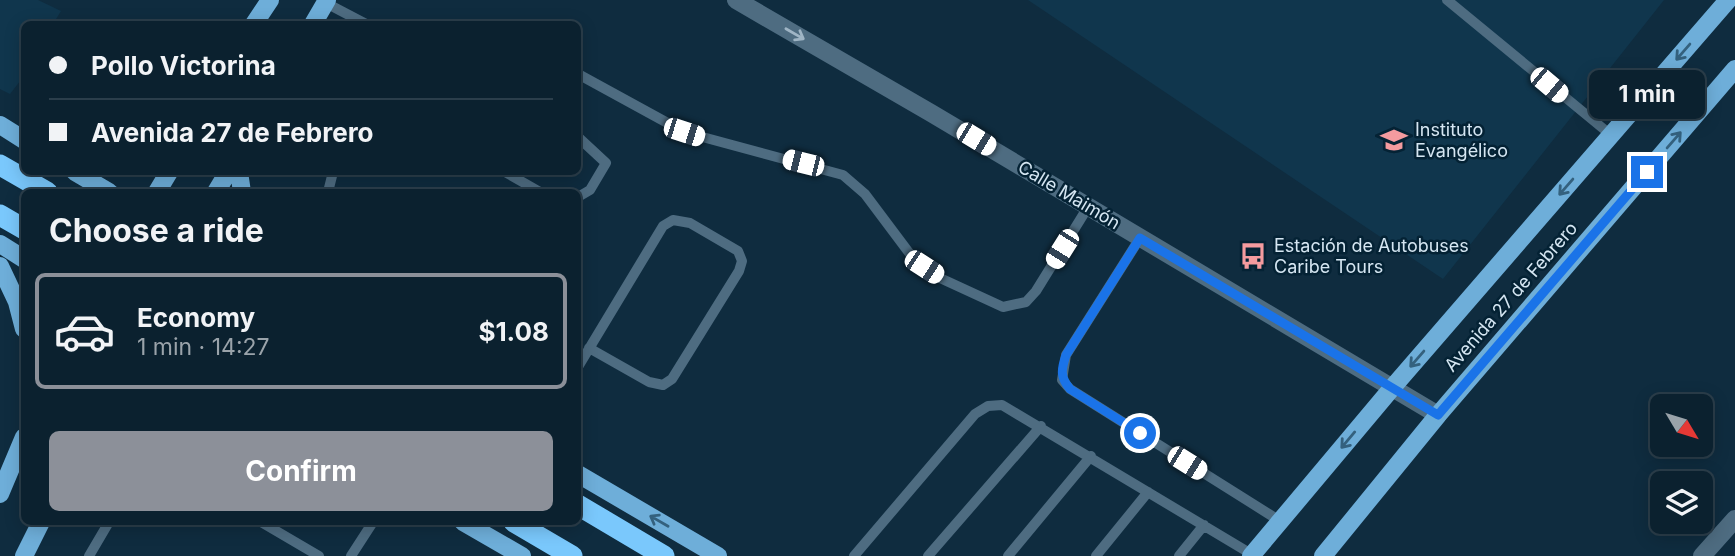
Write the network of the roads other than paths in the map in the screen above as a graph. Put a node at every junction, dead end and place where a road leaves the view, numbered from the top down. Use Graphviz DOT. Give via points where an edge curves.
graph roads {
  1 [pos="270,0"];
  2 [pos="736,0"];
  3 [pos="1447,0"];
  4 [pos="1728,0"];
  5 [pos="326,1"];
  6 [pos="256,21"];
  7 [pos="315,21"];
  8 [pos="361,21"];
  9 [pos="1735,69"];
  10 [pos="581,76"];
  11 [pos="0,125"];
  12 [pos="1611,135"];
  13 [pos="21,138"];
  14 [pos="581,140"];
  15 [pos="0,165"];
  16 [pos="80,175"];
  17 [pos="510,175"];
  18 [pos="42,189"];
  19 [pos="104,189"];
  20 [pos="535,189"];
  21 [pos="581,195"];
  22 [pos="1088,207"];
  23 [pos="0,215"];
  24 [pos="21,227"];
  25 [pos="1140,238"];
  26 [pos="0,244"];
  27 [pos="21,257"];
  28 [pos="0,266"];
  29 [pos="21,317"];
  30 [pos="589,348"];
  31 [pos="581,362"];
  32 [pos="1392,388"];
  33 [pos="1438,415"];
  34 [pos="1041,426"];
  35 [pos="21,444"];
  36 [pos="1091,456"];
  37 [pos="581,476"];
  38 [pos="2,486"];
  39 [pos="1148,492"];
  40 [pos="581,507"];
  41 [pos="1735,519"];
  42 [pos="1280,521"];
  43 [pos="40,525"];
  44 [pos="108,525"];
  45 [pos="266,525"];
  46 [pos="371,525"];
  47 [pos="468,525"];
  48 [pos="519,525"];
  49 [pos="1204,525"];
  50 [pos="1252,555"];
  51 [pos="24,556"];
  52 [pos="89,556"];
  53 [pos="319,556"];
  54 [pos="351,556"];
  55 [pos="522,556"];
  56 [pos="572,556"];
  57 [pos="664,556"];
  58 [pos="718,556"];
  59 [pos="853,556"];
  60 [pos="928,556"];
  61 [pos="1008,556"];
  62 [pos="1097,556"];
  63 [pos="1179,556"];
  64 [pos="1323,556"];
  65 [pos="1702,556"];
  1 -- 6 [label="main road"];
  2 -- 22 [label="street, Calle Maimón, one-way"];
  3 -- 12 [label="lane"];
  4 -- 12 [label="main road, Avenida 27 de Febrero, one-way"];
  5 -- 7 [label="main road"];
  5 -- 8 [label="lane"];
  33 -- 9 [label="main road, Avenida 27 de Febrero, one-way"];
  10 -- 22 [label="lane" via="684,132 843,175 865,194 924,267 1003,307 1026,302 1036,291"];
  11 -- 13 [label="main road"];
  12 -- 32 [label="main road, Avenida 27 de Febrero, one-way"];
  14 -- 21 [label="lane" via="606,163 590,190"];
  15 -- 18 [label="highway"];
  16 -- 19 [label="main road"];
  17 -- 20 [label="lane"];
  22 -- 25 [label="street, Calle Maimón"];
  23 -- 24 [label="highway"];
  25 -- 32 [label="street, Calle Maimón"];
  25 -- 42 [label="lane" via="1066,355 1062,380"];
  26 -- 27 [label="main road"];
  28 -- 29 [label="main road"];
  30 -- 30 [label="lane" via="663,226 673,220 690,223 738,251 739,271 673,379 663,385 649,382"];
  30 -- 31 [label="lane"];
  32 -- 33 [label="street, Calle Maimón"];
  32 -- 42 [label="main road, Avenida 27 de Febrero, one-way"];
  33 -- 64 [label="main road, Avenida 27 de Febrero"];
  34 -- 36 [label="lane"];
  34 -- 59 [label="lane" via="1002,405 975,414"];
  34 -- 60 [label="lane"];
  35 -- 38 [label="main road"];
  36 -- 39 [label="lane"];
  36 -- 61 [label="lane"];
  58 -- 37 [label="main road, one-way"];
  39 -- 49 [label="lane"];
  39 -- 62 [label="lane"];
  40 -- 57 [label="highway"];
  41 -- 65 [label="street"];
  42 -- 50 [label="main road, Avenida 27 de Febrero"];
  43 -- 51 [label="main road"];
  44 -- 52 [label="lane"];
  45 -- 53 [label="lane"];
  46 -- 54 [label="lane"];
  47 -- 55 [label="main road"];
  48 -- 56 [label="highway"];
  49 -- 50 [label="lane"];
  49 -- 63 [label="lane"];
}
